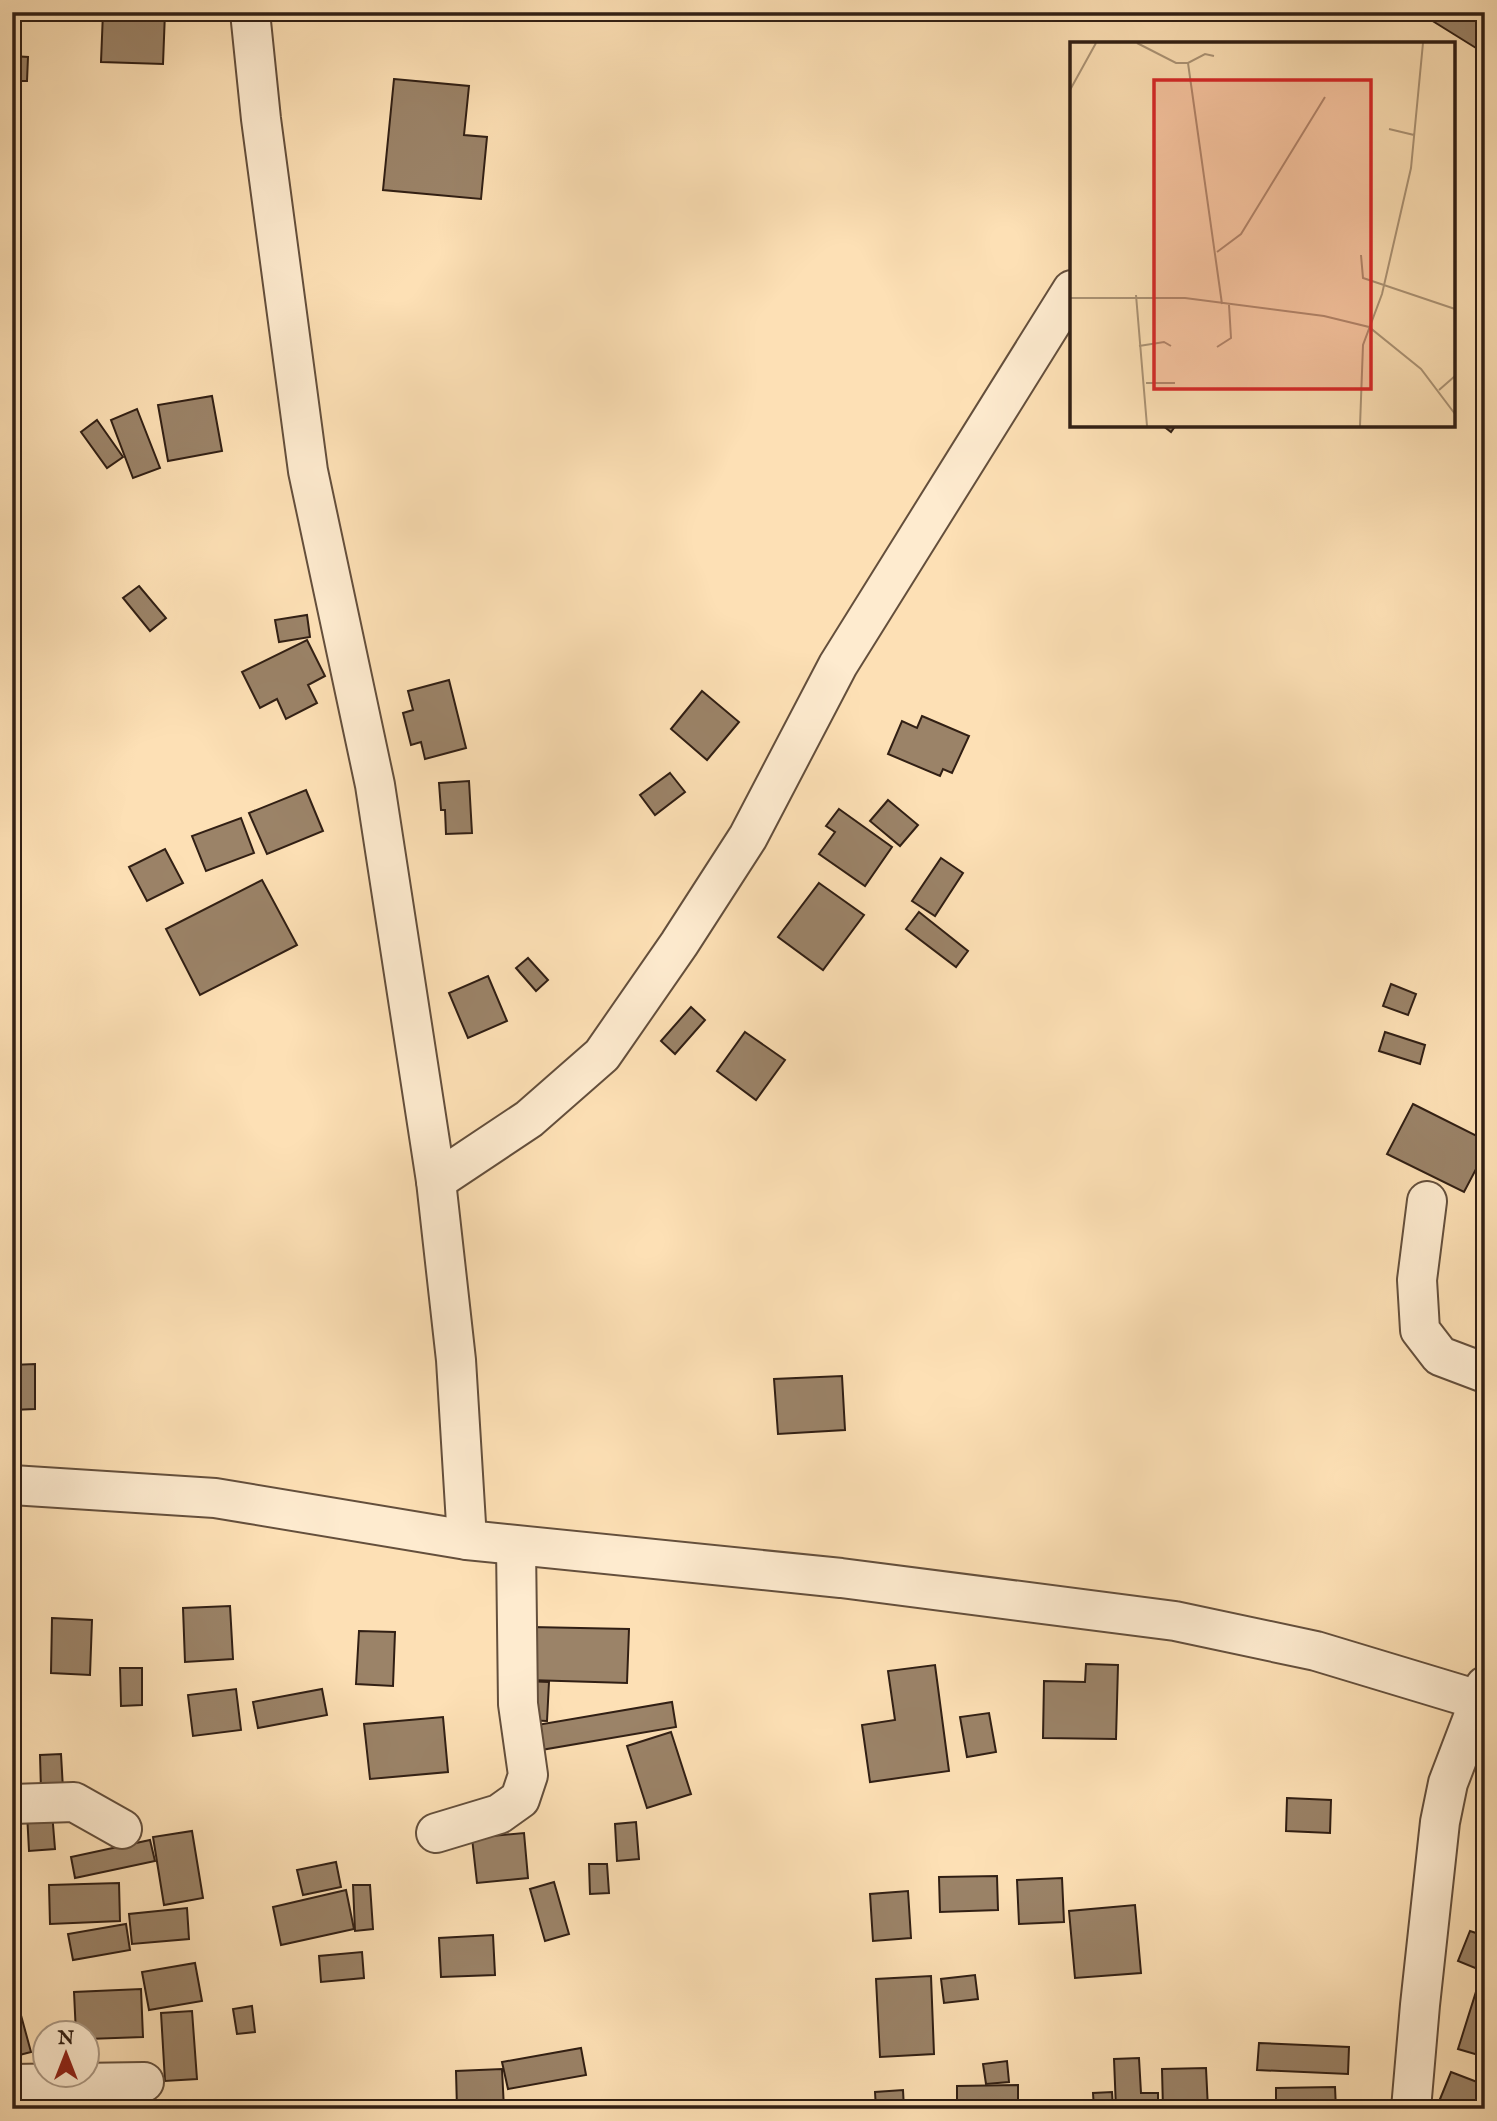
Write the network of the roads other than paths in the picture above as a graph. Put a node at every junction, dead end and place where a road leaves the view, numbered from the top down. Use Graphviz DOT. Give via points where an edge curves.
graph roads {
  1 [pos="250,12"];
  2 [pos="1070,293"];
  3 [pos="436,1181"];
  4 [pos="1427,1201"];
  5 [pos="1485,1373"];
  6 [pos="12,1485"];
  7 [pos="467,1540"];
  8 [pos="516,1546"];
  9 [pos="1483,1696"];
  10 [pos="12,1804"];
  11 [pos="122,1829"];
  12 [pos="436,1833"];
  13 [pos="144,2082"];
  14 [pos="12,2084"];
  15 [pos="1411,2109"];
  1 -- 3 [label="street" via="309,471 375,785"];
  2 -- 3 [label="street" via="838,665 748,837 602,1055 529,1119"];
  3 -- 7 [label="street" via="456,1360"];
  4 -- 5 [label="street" via="1417,1280 1420,1330 1440,1356"];
  6 -- 7 [label="street" via="215,1498"];
  7 -- 8 [label="street"];
  8 -- 9 [label="street" via="841,1578 1175,1621 1316,1651"];
  8 -- 12 [label="street" via="518,1704 528,1775 520,1799 499,1814"];
  9 -- 15 [label="street" via="1448,1783 1440,1822"];
  10 -- 11 [label="street" via="74,1802"];
  13 -- 14 [label="street"];
}
